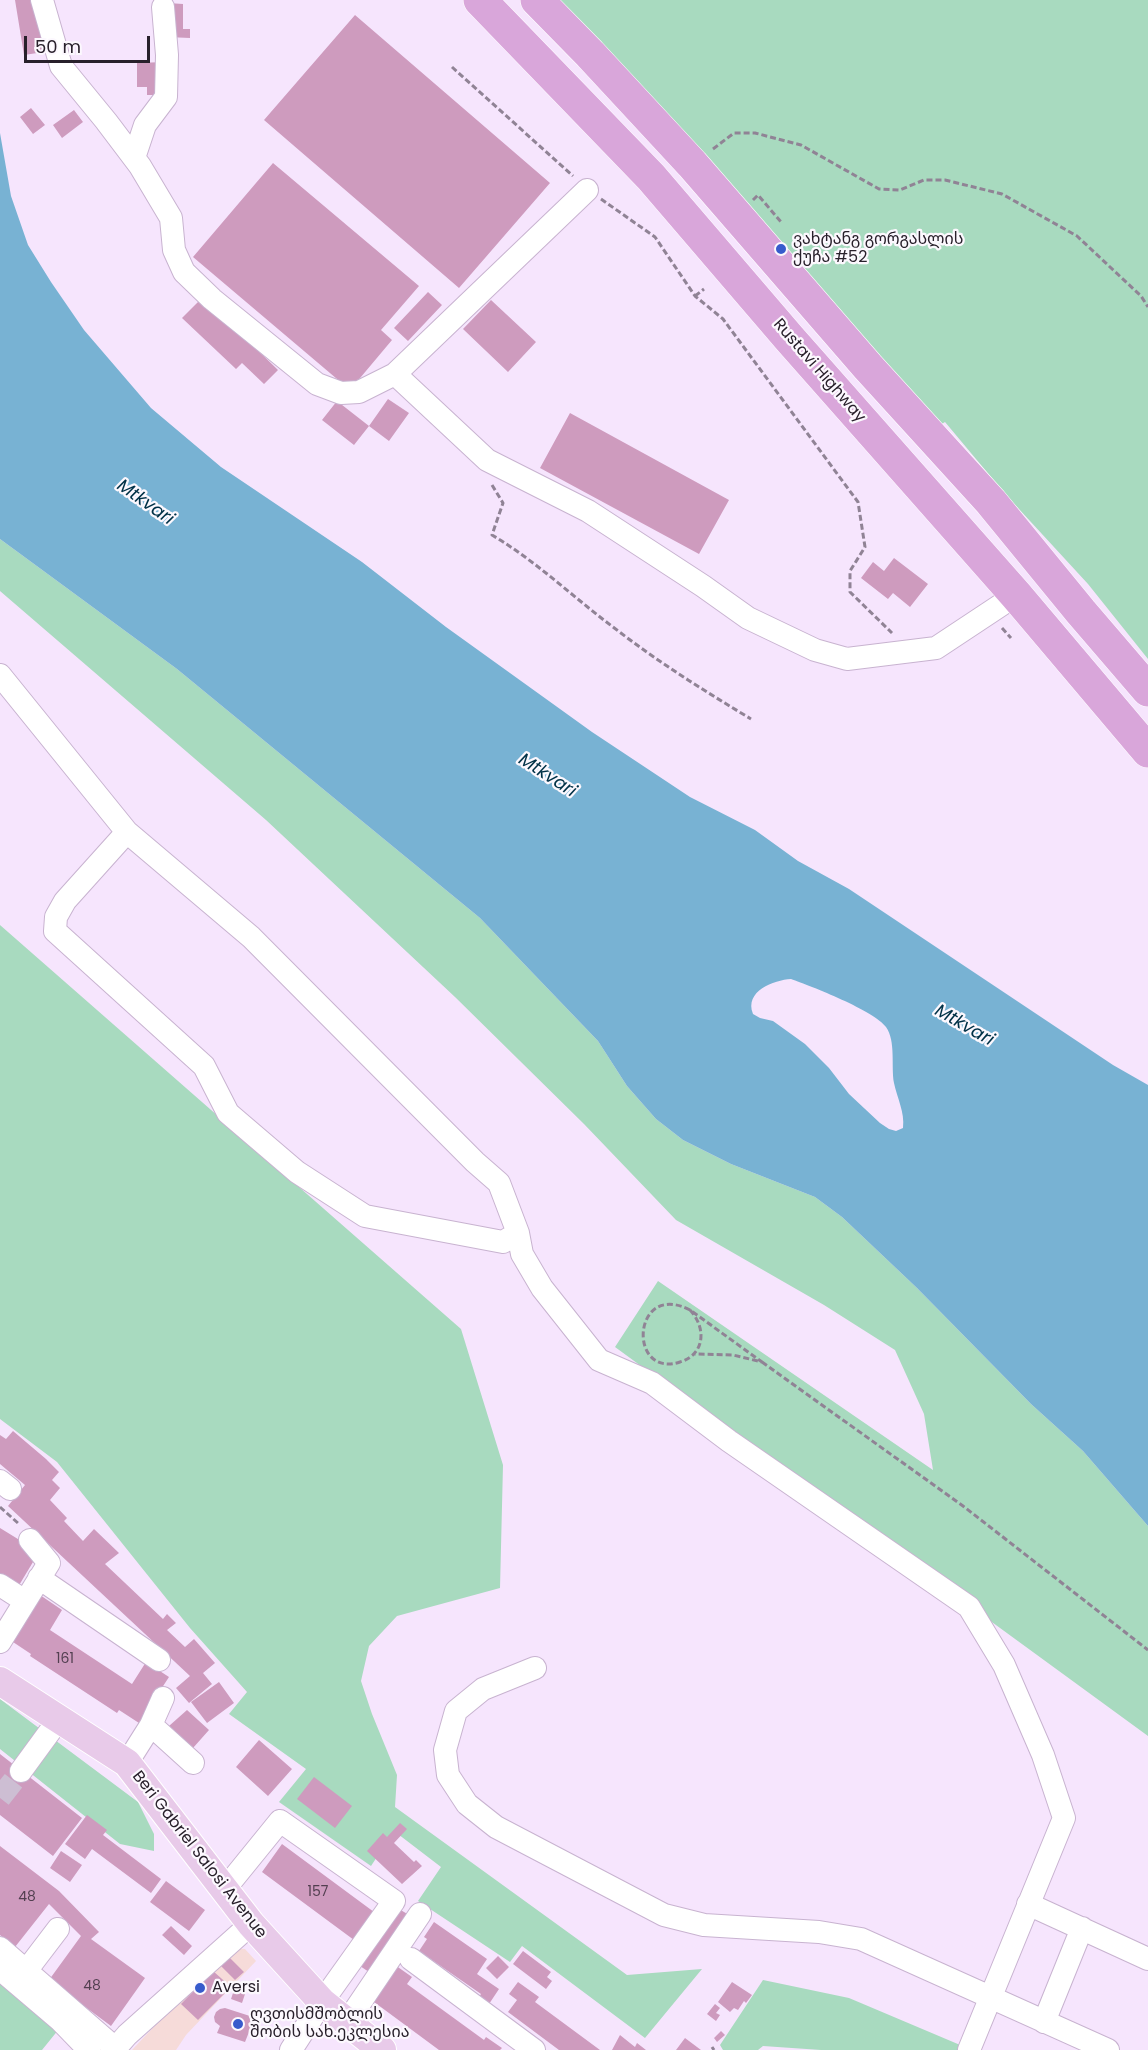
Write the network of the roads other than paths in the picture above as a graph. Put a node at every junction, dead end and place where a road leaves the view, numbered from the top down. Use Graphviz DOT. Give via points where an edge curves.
graph roads {
  1 [pos="42,0"];
  2 [pos="480,0"];
  3 [pos="537,0"];
  4 [pos="163,7"];
  5 [pos="134,158"];
  6 [pos="587,190"];
  7 [pos="395,374"];
  8 [pos="1016,595"];
  9 [pos="0,675"];
  10 [pos="1148,690"];
  11 [pos="1148,751"];
  12 [pos="127,832"];
  13 [pos="518,1233"];
  14 [pos="30,1540"];
  15 [pos="39,1578"];
  16 [pos="0,1585"];
  17 [pos="26,1600"];
  18 [pos="0,1642"];
  19 [pos="159,1660"];
  20 [pos="535,1668"];
  21 [pos="0,1682"];
  22 [pos="163,1698"];
  23 [pos="59,1719"];
  24 [pos="151,1725"];
  25 [pos="127,1763"];
  26 [pos="193,1764"];
  27 [pos="21,1771"];
  28 [pos="224,1890"];
  29 [pos="1029,1904"];
  30 [pos="420,1914"];
  31 [pos="251,1924"];
  32 [pos="1082,1928"];
  33 [pos="58,1929"];
  34 [pos="0,1948"];
  35 [pos="411,1959"];
  36 [pos="1148,1959"];
  37 [pos="0,1969"];
  38 [pos="26,1971"];
  39 [pos="990,1998"];
  40 [pos="322,2002"];
  41 [pos="347,2022"];
  42 [pos="1044,2022"];
  43 [pos="295,2048"];
  44 [pos="114,2049"];
  45 [pos="89,2050"];
  46 [pos="382,2050"];
  47 [pos="534,2050"];
  48 [pos="969,2050"];
  49 [pos="1108,2050"];
  1 -- 5 [label="street" via="61,66"];
  2 -- 8 [label="highway, Rustavi Highway" via="651,177"];
  3 -- 10 [label="highway" via="692,164 991,502"];
  4 -- 5 [label="street" via="166,97 145,125"];
  5 -- 7 [label="street" via="171,218 174,250 184,272 212,299 317,384 341,393 358,392"];
  6 -- 7 [label="street"];
  7 -- 8 [label="street" via="487,460 588,511 748,618 814,650 847,659 936,648"];
  8 -- 11 [label="highway, Rustavi Highway"];
  9 -- 12 [label="street"];
  12 -- 13 [label="street" via="251,937 499,1183"];
  12 -- 13 [label="street" via="65,901 56,917 55,931 204,1066 228,1113 297,1172 365,1216 503,1242"];
  13 -- 29 [label="street" via="522,1254 542,1288 599,1360 652,1383 969,1607 1004,1665 1043,1755 1064,1818"];
  14 -- 15 [label="street" via="49,1563"];
  15 -- 17 [label="street"];
  15 -- 19 [label="street"];
  16 -- 17 [label="street"];
  17 -- 18 [label="street"];
  20 -- 39 [label="street" via="483,1689 456,1712 445,1750 448,1775 467,1804 496,1827 664,1915 704,1925 819,1932 861,1939"];
  21 -- 23 [label="main road, Beri Gabriel Salosi Avenue"];
  22 -- 24 [label="street"];
  23 -- 25 [label="main road, Beri Gabriel Salosi Avenue"];
  23 -- 27 [label="street"];
  24 -- 25 [label="street"];
  24 -- 26 [label="street"];
  25 -- 28 [label="main road, Beri Gabriel Salosi Avenue"];
  28 -- 31 [label="main road, Beri Gabriel Salosi Avenue"];
  28 -- 40 [label="street" via="280,1821 394,1901"];
  29 -- 32 [label="street"];
  29 -- 39 [label="street"];
  30 -- 41 [label="street"];
  31 -- 40 [label="main road, Beri Gabriel Salosi Avenue"];
  31 -- 44 [label="street"];
  32 -- 36 [label="street"];
  32 -- 42 [label="street"];
  33 -- 38 [label="street"];
  34 -- 38 [label="street"];
  35 -- 47 [label="street"];
  37 -- 45 [label="street"];
  38 -- 44 [label="street"];
  39 -- 42 [label="street"];
  39 -- 48 [label="street"];
  40 -- 41 [label="main road, Beri Gabriel Salosi Avenue"];
  40 -- 43 [label="street"];
  41 -- 46 [label="main road, Beri Gabriel Salosi Avenue"];
  42 -- 49 [label="street"];
}
